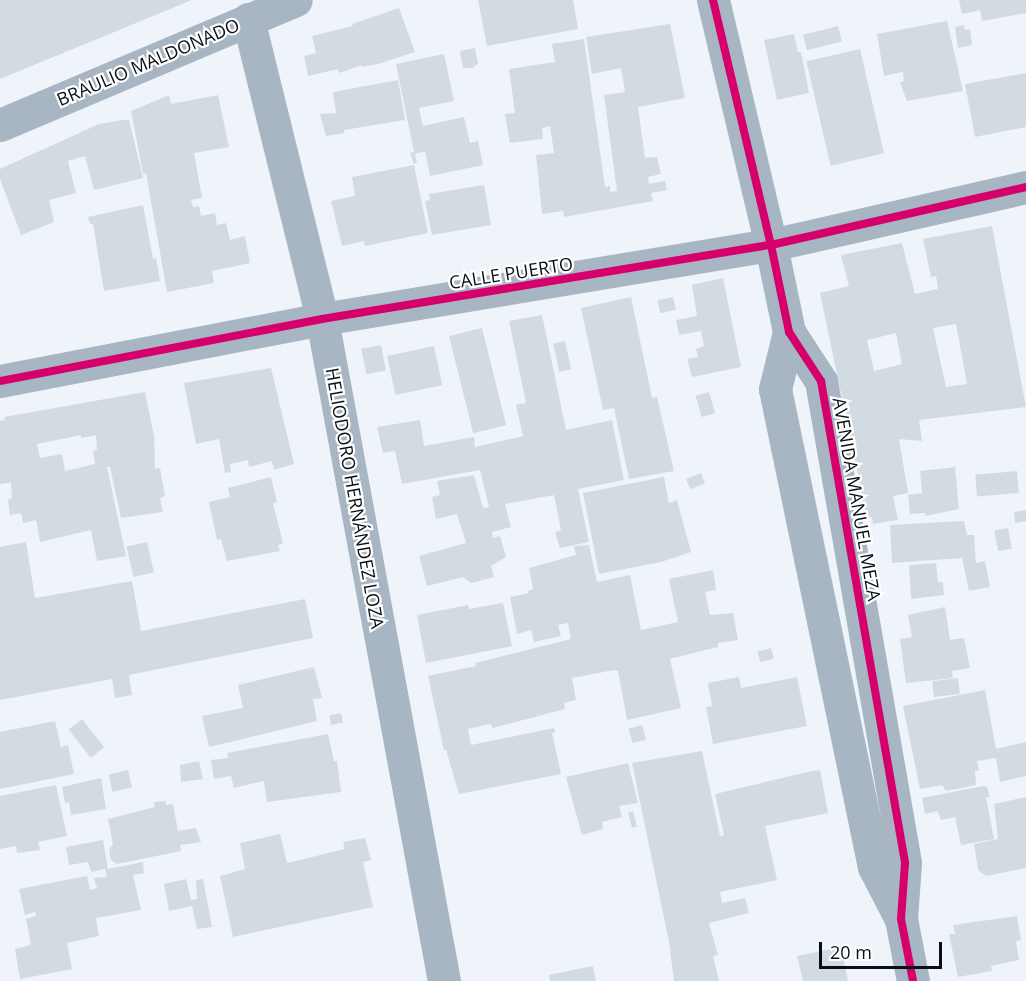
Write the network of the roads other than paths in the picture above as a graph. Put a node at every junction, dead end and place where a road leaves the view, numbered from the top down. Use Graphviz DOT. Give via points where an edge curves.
graph roads {
  1 [pos="296,0"];
  2 [pos="713,0"];
  3 [pos="248,20"];
  4 [pos="0,125"];
  5 [pos="1026,187"];
  6 [pos="771,245"];
  7 [pos="322,320"];
  8 [pos="789,332"];
  9 [pos="0,381"];
  10 [pos="901,919"];
  11 [pos="444,981"];
  12 [pos="913,981"];
  1 -- 3 [label="street, BRAULIO MALDONADO"];
  2 -- 6 [label="street, AVENIDA MANUEL MEZA"];
  3 -- 4 [label="street, BRAULIO MALDONADO"];
  3 -- 7 [label="street, HELIODORO HERNÁNDEZ LOZA"];
  5 -- 6 [label="street, CALLE PUERTO"];
  6 -- 7 [label="street, CALLE PUERTO"];
  6 -- 8 [label="street, AVENIDA MANUEL MEZA"];
  7 -- 9 [label="street, CALLE PUERTO"];
  7 -- 11 [label="street, HELIODORO HERNÁNDEZ LOZA"];
  8 -- 10 [label="street, AVENIDA MANUEL MEZA" via="821,381 905,863"];
  8 -- 10 [label="street, AVENIDA MANUEL MEZA" via="775,389 874,867"];
  10 -- 12 [label="street, AVENIDA MANUEL MEZA"];
}
